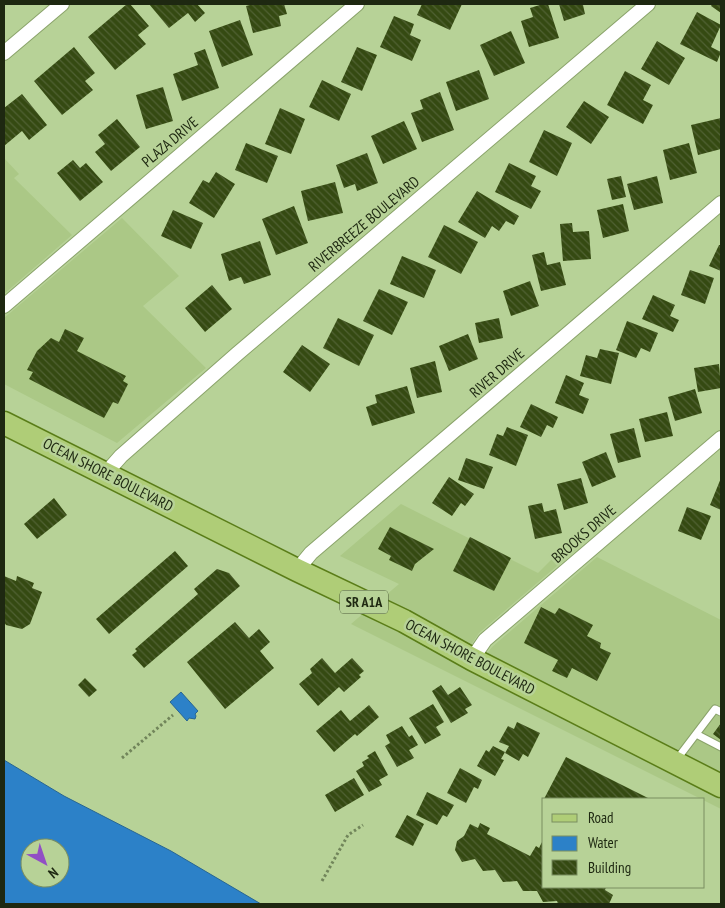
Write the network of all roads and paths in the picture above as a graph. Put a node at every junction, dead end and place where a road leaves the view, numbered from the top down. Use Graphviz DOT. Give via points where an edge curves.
graph roads {
  1 [pos="62,4"];
  2 [pos="357,4"];
  3 [pos="648,4"];
  4 [pos="4,53"];
  5 [pos="721,203"];
  6 [pos="4,306"];
  7 [pos="4,423"];
  8 [pos="721,438"];
  9 [pos="106,473"];
  10 [pos="297,570"];
  11 [pos="472,659"];
  12 [pos="721,712"];
  13 [pos="172,715"];
  14 [pos="696,734"];
  15 [pos="721,747"];
  16 [pos="122,758"];
  17 [pos="674,762"];
  18 [pos="719,782"];
  19 [pos="363,825"];
  20 [pos="322,881"];
  1 -- 4 [label="street"];
  2 -- 6 [label="street, PLAZA DRIVE"];
  3 -- 9 [label="street, RIVERBREEZE BOULEVARD" via="237,354"];
  5 -- 10 [label="street, RIVER DRIVE" via="311,553"];
  7 -- 9 [label="main road, OCEAN SHORE BOULEVARD / SR A1A"];
  8 -- 11 [label="street, BROOKS DRIVE" via="485,640"];
  9 -- 10 [label="main road, OCEAN SHORE BOULEVARD / SR A1A"];
  10 -- 11 [label="main road, OCEAN SHORE BOULEVARD / SR A1A" via="404,621"];
  11 -- 17 [label="main road, OCEAN SHORE BOULEVARD / SR A1A"];
  12 -- 14 [label="lane" via="715,709"];
  13 -- 16 [label="path"];
  14 -- 15 [label="lane"];
  14 -- 17 [label="lane"];
  17 -- 18 [label="main road, OCEAN SHORE BOULEVARD / SR A1A"];
  19 -- 20 [label="path" via="348,835"];
}
